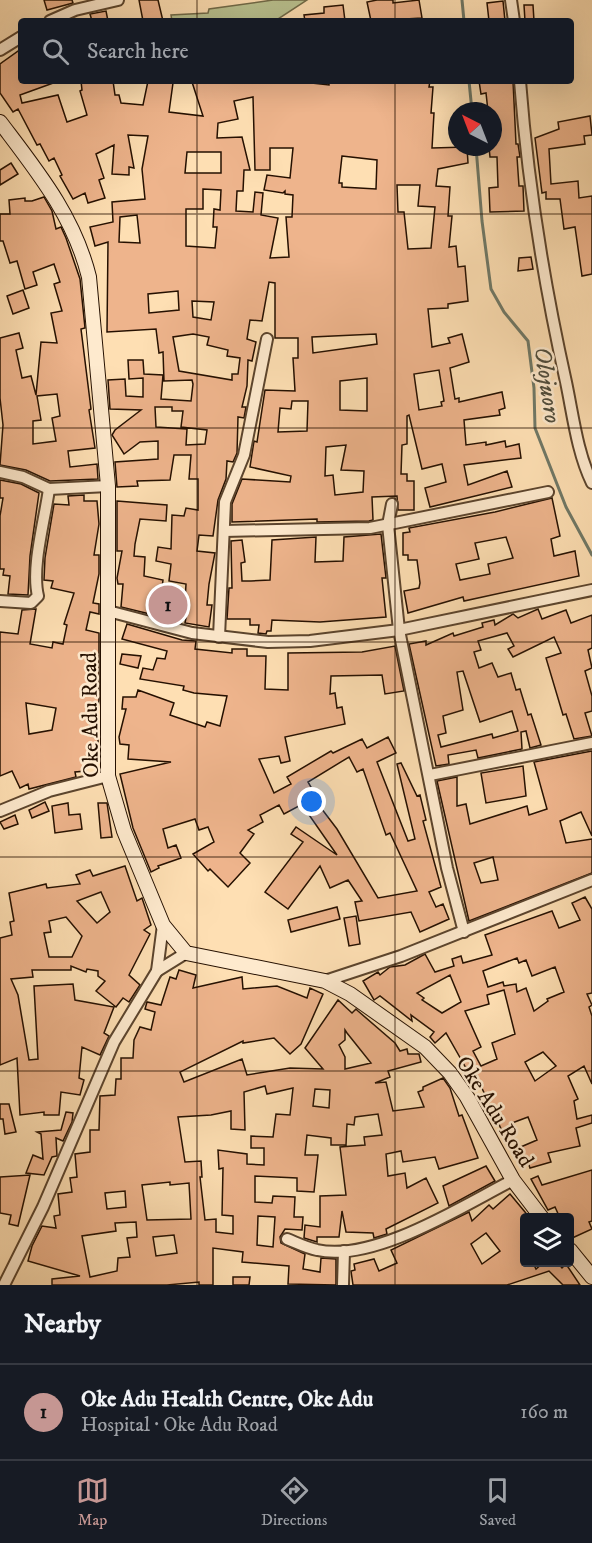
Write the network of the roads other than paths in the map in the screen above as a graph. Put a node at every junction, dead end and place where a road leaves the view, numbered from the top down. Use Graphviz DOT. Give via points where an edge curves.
graph roads {
  1 [pos="118,0"];
  2 [pos="511,0"];
  3 [pos="57,18"];
  4 [pos="514,18"];
  5 [pos="18,39"];
  6 [pos="0,50"];
  7 [pos="520,84"];
  8 [pos="0,122"];
  9 [pos="267,339"];
  10 [pos="0,472"];
  11 [pos="592,483"];
  12 [pos="108,486"];
  13 [pos="49,489"];
  14 [pos="548,492"];
  15 [pos="392,504"];
  16 [pos="388,525"];
  17 [pos="224,531"];
  18 [pos="592,590"];
  19 [pos="0,601"];
  20 [pos="108,611"];
  21 [pos="399,630"];
  22 [pos="219,636"];
  23 [pos="592,743"];
  24 [pos="430,775"];
  25 [pos="108,776"];
  26 [pos="0,812"];
  27 [pos="592,880"];
  28 [pos="163,925"];
  29 [pos="464,932"];
  30 [pos="186,953"];
  31 [pos="157,971"];
  32 [pos="325,981"];
  33 [pos="513,1180"];
  34 [pos="538,1213"];
  35 [pos="287,1239"];
  36 [pos="344,1251"];
  37 [pos="574,1255"];
  38 [pos="592,1277"];
  39 [pos="4,1285"];
  40 [pos="343,1285"];
  1 -- 3 [label="street"];
  2 -- 4 [label="street"];
  5 -- 6 [label="street"];
  7 -- 11 [label="street" via="542,275"];
  8 -- 12 [label="street, Oke Adu Road" via="60,202 83,252 94,311"];
  9 -- 17 [label="street" via="244,455 225,502"];
  10 -- 13 [label="street"];
  12 -- 13 [label="street"];
  12 -- 20 [label="street, Oke Adu Road"];
  13 -- 19 [label="street" via="37,555 38,596 31,603"];
  14 -- 16 [label="street"];
  15 -- 16 [label="street"];
  16 -- 17 [label="street"];
  16 -- 21 [label="street"];
  17 -- 22 [label="street"];
  18 -- 21 [label="street"];
  20 -- 22 [label="street" via="192,633"];
  20 -- 25 [label="street, Oke Adu Road"];
  21 -- 22 [label="street" via="310,641 268,642"];
  21 -- 24 [label="street"];
  23 -- 24 [label="street"];
  24 -- 29 [label="street" via="447,868"];
  25 -- 26 [label="street" via="41,794"];
  25 -- 28 [label="street, Oke Adu Road" via="124,831"];
  27 -- 29 [label="street"];
  28 -- 30 [label="street, Oke Adu Road"];
  28 -- 31 [label="street"];
  29 -- 32 [label="street"];
  30 -- 31 [label="street"];
  30 -- 32 [label="street, Oke Adu Road"];
  31 -- 39 [label="street" via="114,1042 43,1207"];
  32 -- 33 [label="street, Oke Adu Road" via="436,1057 467,1097"];
  33 -- 34 [label="street, Oke Adu Road"];
  33 -- 36 [label="street" via="417,1230 380,1244"];
  35 -- 36 [label="street" via="319,1251"];
  36 -- 40 [label="street"];
  37 -- 38 [label="street"];
}
